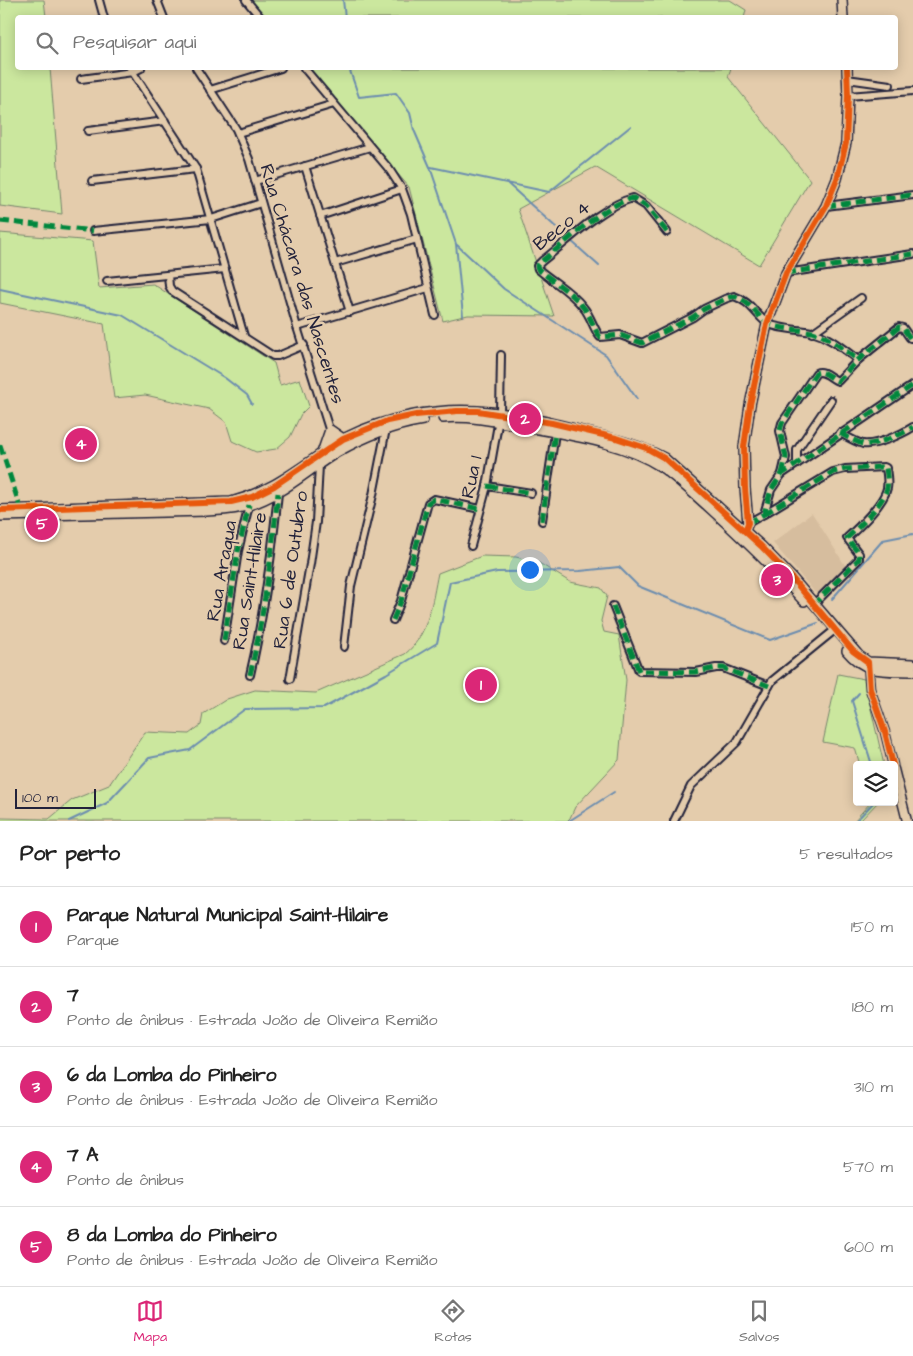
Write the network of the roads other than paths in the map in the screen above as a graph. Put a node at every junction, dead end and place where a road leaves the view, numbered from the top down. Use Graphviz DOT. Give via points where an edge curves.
graph roads {
  1 [pos="99,0"];
  2 [pos="156,0"];
  3 [pos="246,0"];
  4 [pos="842,0"];
  5 [pos="103,15"];
  6 [pos="163,15"];
  7 [pos="258,15"];
  8 [pos="843,15"];
  9 [pos="132,70"];
  10 [pos="197,70"];
  11 [pos="275,70"];
  12 [pos="306,70"];
  13 [pos="846,70"];
  14 [pos="81,79"];
  15 [pos="847,79"];
  16 [pos="890,85"];
  17 [pos="210,90"];
  18 [pos="913,91"];
  19 [pos="848,96"];
  20 [pos="334,104"];
  21 [pos="165,121"];
  22 [pos="88,130"];
  23 [pos="238,133"];
  24 [pos="370,147"];
  25 [pos="306,166"];
  26 [pos="196,169"];
  27 [pos="92,181"];
  28 [pos="255,181"];
  29 [pos="402,189"];
  30 [pos="913,195"];
  31 [pos="261,203"];
  32 [pos="826,206"];
  33 [pos="320,216"];
  34 [pos="211,219"];
  35 [pos="93,232"];
  36 [pos="667,232"];
  37 [pos="417,239"];
  38 [pos="913,254"];
  39 [pos="335,263"];
  40 [pos="225,268"];
  41 [pos="786,273"];
  42 [pos="168,275"];
  43 [pos="107,281"];
  44 [pos="428,288"];
  45 [pos="860,298"];
  46 [pos="350,312"];
  47 [pos="436,314"];
  48 [pos="767,324"];
  49 [pos="297,327"];
  50 [pos="812,332"];
  51 [pos="244,336"];
  52 [pos="913,338"];
  53 [pos="304,345"];
  54 [pos="501,355"];
  55 [pos="858,360"];
  56 [pos="913,385"];
  57 [pos="830,400"];
  58 [pos="499,418"];
  59 [pos="913,427"];
  60 [pos="386,429"];
  61 [pos="330,430"];
  62 [pos="555,433"];
  63 [pos="840,434"];
  64 [pos="343,439"];
  65 [pos="334,445"];
  66 [pos="322,453"];
  67 [pos="319,464"];
  68 [pos="797,464"];
  69 [pos="782,474"];
  70 [pos="293,483"];
  71 [pos="487,486"];
  72 [pos="278,493"];
  73 [pos="531,493"];
  74 [pos="249,506"];
  75 [pos="207,507"];
  76 [pos="480,509"];
  77 [pos="0,510"];
  78 [pos="764,514"];
  79 [pos="0,516"];
  80 [pos="542,520"];
  81 [pos="745,530"];
  82 [pos="471,546"];
  83 [pos="814,604"];
  84 [pos="613,606"];
  85 [pos="819,614"];
  86 [pos="393,620"];
  87 [pos="831,633"];
  88 [pos="224,641"];
  89 [pos="344,647"];
  90 [pos="913,664"];
  91 [pos="868,665"];
  92 [pos="913,671"];
  93 [pos="250,675"];
  94 [pos="290,679"];
  95 [pos="769,686"];
  96 [pos="892,761"];
  97 [pos="898,784"];
  98 [pos="674,821"];
  99 [pos="908,821"];
  1 -- 5 [label="street"];
  2 -- 6 [label="street"];
  3 -- 7 [label="street"];
  4 -- 8 [label="main road"];
  9 -- 14 [label="street"];
  9 -- 21 [label="street"];
  10 -- 17 [label="street, Rua Chácara das Nascentes"];
  11 -- 17 [label="street"];
  12 -- 20 [label="street"];
  13 -- 15 [label="main road"];
  15 -- 16 [label="street"];
  15 -- 19 [label="main road"];
  17 -- 23 [label="street, Rua Chácara das Nascentes"];
  18 -- 19 [label="street"];
  19 -- 32 [label="main road" via="846,143"];
  20 -- 23 [label="street"];
  20 -- 24 [label="street"];
  21 -- 22 [label="street"];
  21 -- 26 [label="street"];
  23 -- 28 [label="street, Rua Chácara das Nascentes"];
  24 -- 25 [label="street"];
  24 -- 29 [label="street"];
  25 -- 28 [label="street"];
  25 -- 33 [label="street"];
  26 -- 27 [label="street"];
  26 -- 34 [label="street"];
  28 -- 31 [label="street, Rua Chácara das Nascentes"];
  29 -- 33 [label="street"];
  29 -- 37 [label="street"];
  30 -- 32 [label="street"];
  31 -- 34 [label="street"];
  31 -- 49 [label="street, Rua Chácara das Nascentes"];
  32 -- 41 [label="main road"];
  33 -- 39 [label="street"];
  34 -- 35 [label="street"];
  34 -- 40 [label="street"];
  36 -- 48 [label="street, Beco 4" via="646,206 633,198 625,200 602,212 537,266 555,284 575,297 600,337 620,335 642,343 734,296 746,302"];
  37 -- 39 [label="street"];
  37 -- 44 [label="street"];
  38 -- 41 [label="street"];
  39 -- 46 [label="street"];
  40 -- 42 [label="street"];
  40 -- 51 [label="street"];
  41 -- 48 [label="main road"];
  42 -- 43 [label="street"];
  42 -- 51 [label="street" via="172,291"];
  44 -- 46 [label="street"];
  44 -- 47 [label="street"];
  45 -- 50 [label="street"];
  46 -- 49 [label="street"];
  48 -- 50 [label="street"];
  48 -- 81 [label="main road" via="744,447"];
  49 -- 53 [label="street, Rua Chácara das Nascentes"];
  50 -- 55 [label="street" via="838,344"];
  51 -- 53 [label="street" via="276,356"];
  52 -- 55 [label="street" via="899,327"];
  53 -- 61 [label="street, Rua Chácara das Nascentes"];
  54 -- 58 [label="street, Rua 1"];
  55 -- 69 [label="street" via="838,382 823,372 816,373 782,423 780,431 786,457"];
  56 -- 63 [label="street"];
  57 -- 68 [label="street" via="796,450"];
  58 -- 60 [label="main road" via="421,420"];
  58 -- 62 [label="main road"];
  58 -- 64 [label="main road" via="457,411 416,416 387,421"];
  58 -- 71 [label="street, Rua 1"];
  58 -- 81 [label="main road" via="552,423 646,448 664,458"];
  59 -- 63 [label="street" via="881,441 864,444"];
  60 -- 65 [label="main road"];
  60 -- 67 [label="main road"];
  60 -- 89 [label="street" via="374,495 351,586"];
  61 -- 64 [label="main road"];
  61 -- 65 [label="street, Rua Chácara das Nascentes"];
  61 -- 66 [label="main road"];
  62 -- 80 [label="street"];
  62 -- 81 [label="main road" via="614,446 660,466"];
  63 -- 68 [label="street"];
  64 -- 65 [label="main road"];
  65 -- 66 [label="main road"];
  65 -- 70 [label="main road"];
  66 -- 75 [label="main road" via="252,497"];
  67 -- 70 [label="main road"];
  67 -- 94 [label="street, Rua 6 de Outubro" via="316,522"];
  68 -- 69 [label="street"];
  69 -- 78 [label="street" via="771,490"];
  70 -- 72 [label="main road"];
  71 -- 73 [label="street"];
  71 -- 76 [label="street, Rua 1"];
  72 -- 74 [label="main road"];
  72 -- 93 [label="street, Rua Saint-Hilaire" via="273,547"];
  74 -- 75 [label="main road" via="232,509"];
  74 -- 88 [label="street, Rua Araqua" via="238,551"];
  75 -- 77 [label="main road"];
  75 -- 79 [label="main road"];
  76 -- 82 [label="street, Rua 1"];
  76 -- 86 [label="street" via="434,500 428,503"];
  78 -- 81 [label="street"];
  78 -- 83 [label="street" via="833,472 886,468 887,488 883,497 847,538 859,559"];
  81 -- 83 [label="main road"];
  81 -- 85 [label="main road" via="774,568"];
  83 -- 85 [label="main road"];
  84 -- 95 [label="street" via="639,671 696,672 723,668"];
  85 -- 87 [label="main road"];
  85 -- 91 [label="main road"];
  87 -- 91 [label="main road" via="855,661"];
  87 -- 95 [label="street"];
  90 -- 91 [label="main road"];
  91 -- 92 [label="main road" via="879,670"];
  91 -- 96 [label="street" via="870,689"];
  95 -- 98 [label="street" via="737,742 690,786"];
  97 -- 99 [label="street"];
}
